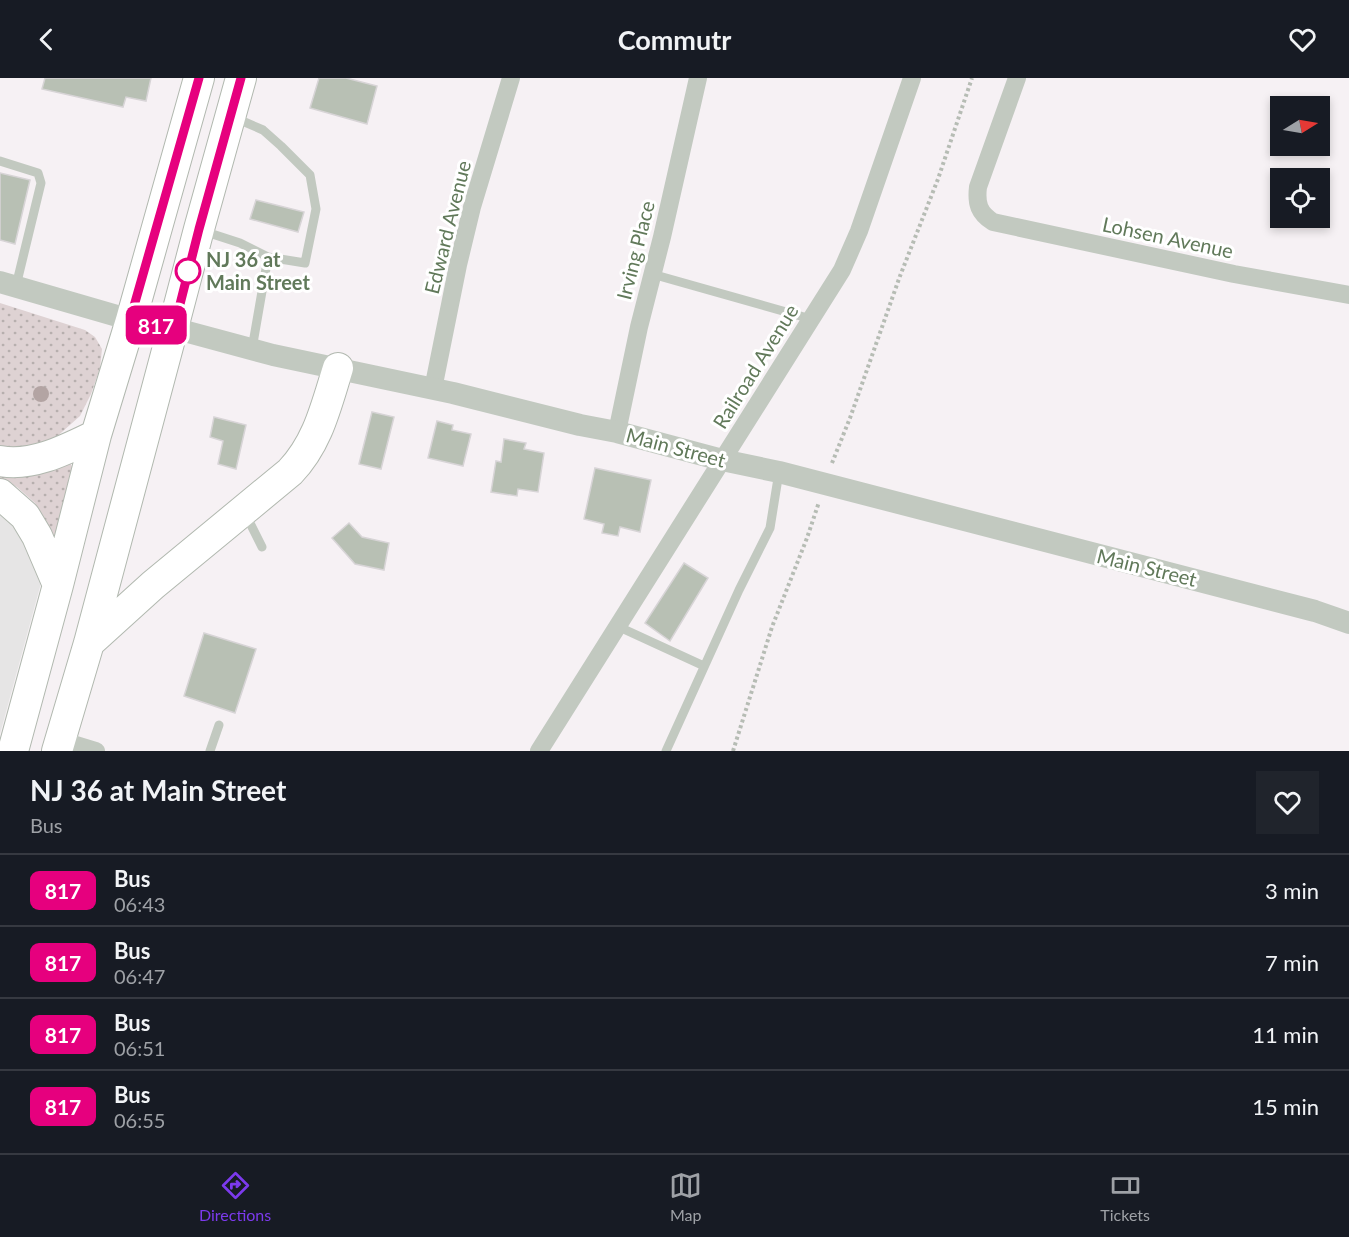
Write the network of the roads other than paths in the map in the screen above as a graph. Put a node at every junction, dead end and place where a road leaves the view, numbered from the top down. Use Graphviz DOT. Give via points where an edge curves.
graph roads {
  1 [pos="199,78"];
  2 [pos="241,78"];
  3 [pos="511,78"];
  4 [pos="698,78"];
  5 [pos="912,78"];
  6 [pos="1017,78"];
  7 [pos="231,116"];
  8 [pos="0,162"];
  9 [pos="199,229"];
  10 [pos="268,257"];
  11 [pos="652,274"];
  12 [pos="8,284"];
  13 [pos="1349,296"];
  14 [pos="811,319"];
  15 [pos="130,320"];
  16 [pos="174,328"];
  17 [pos="252,349"];
  18 [pos="338,368"];
  19 [pos="433,389"];
  20 [pos="617,432"];
  21 [pos="96,435"];
  22 [pos="722,460"];
  23 [pos="0,461"];
  24 [pos="779,472"];
  25 [pos="0,494"];
  26 [pos="244,510"];
  27 [pos="262,547"];
  28 [pos="58,585"];
  29 [pos="1349,623"];
  30 [pos="617,626"];
  31 [pos="89,643"];
  32 [pos="704,666"];
  33 [pos="219,725"];
  34 [pos="59,745"];
  35 [pos="13,751"];
  36 [pos="96,751"];
  37 [pos="210,751"];
  38 [pos="539,751"];
  39 [pos="666,751"];
  1 -- 15 [label="highway"];
  2 -- 7 [label="highway"];
  3 -- 19 [label="street, Edward Avenue" via="472,207"];
  4 -- 11 [label="street, Irving Place"];
  5 -- 14 [label="street, Railroad Avenue" via="859,231 842,270"];
  6 -- 13 [label="street, Lohsen Avenue" via="978,188 981,212 993,222"];
  7 -- 9 [label="highway"];
  7 -- 10 [label="lane" via="263,130 310,175 316,209 305,263"];
  8 -- 12 [label="lane" via="38,173 41,183"];
  9 -- 10 [label="lane"];
  9 -- 16 [label="highway"];
  10 -- 17 [label="lane"];
  11 -- 14 [label="lane"];
  11 -- 20 [label="street, Irving Place"];
  12 -- 15 [label="street, Main Street"];
  14 -- 22 [label="street, Railroad Avenue"];
  15 -- 16 [label="street, Main Street"];
  15 -- 21 [label="highway"];
  16 -- 17 [label="street, Main Street"];
  16 -- 31 [label="highway"];
  17 -- 18 [label="street, Main Street"];
  18 -- 19 [label="street, Main Street"];
  18 -- 26 [label="highway" via="316,436 301,461"];
  19 -- 20 [label="street, Main Street"];
  20 -- 22 [label="street, Main Street"];
  21 -- 23 [label="highway" via="36,460"];
  21 -- 28 [label="highway"];
  22 -- 24 [label="street, Main Street"];
  22 -- 30 [label="street, Railroad Avenue"];
  24 -- 29 [label="street, Main Street"];
  24 -- 32 [label="lane" via="770,528"];
  25 -- 28 [label="highway" via="25,516"];
  26 -- 27 [label="lane"];
  26 -- 31 [label="highway"];
  28 -- 35 [label="highway"];
  30 -- 32 [label="lane"];
  30 -- 38 [label="street, Railroad Avenue"];
  31 -- 34 [label="highway"];
  32 -- 39 [label="lane"];
  33 -- 37 [label="lane"];
  34 -- 36 [label="street"];
}
